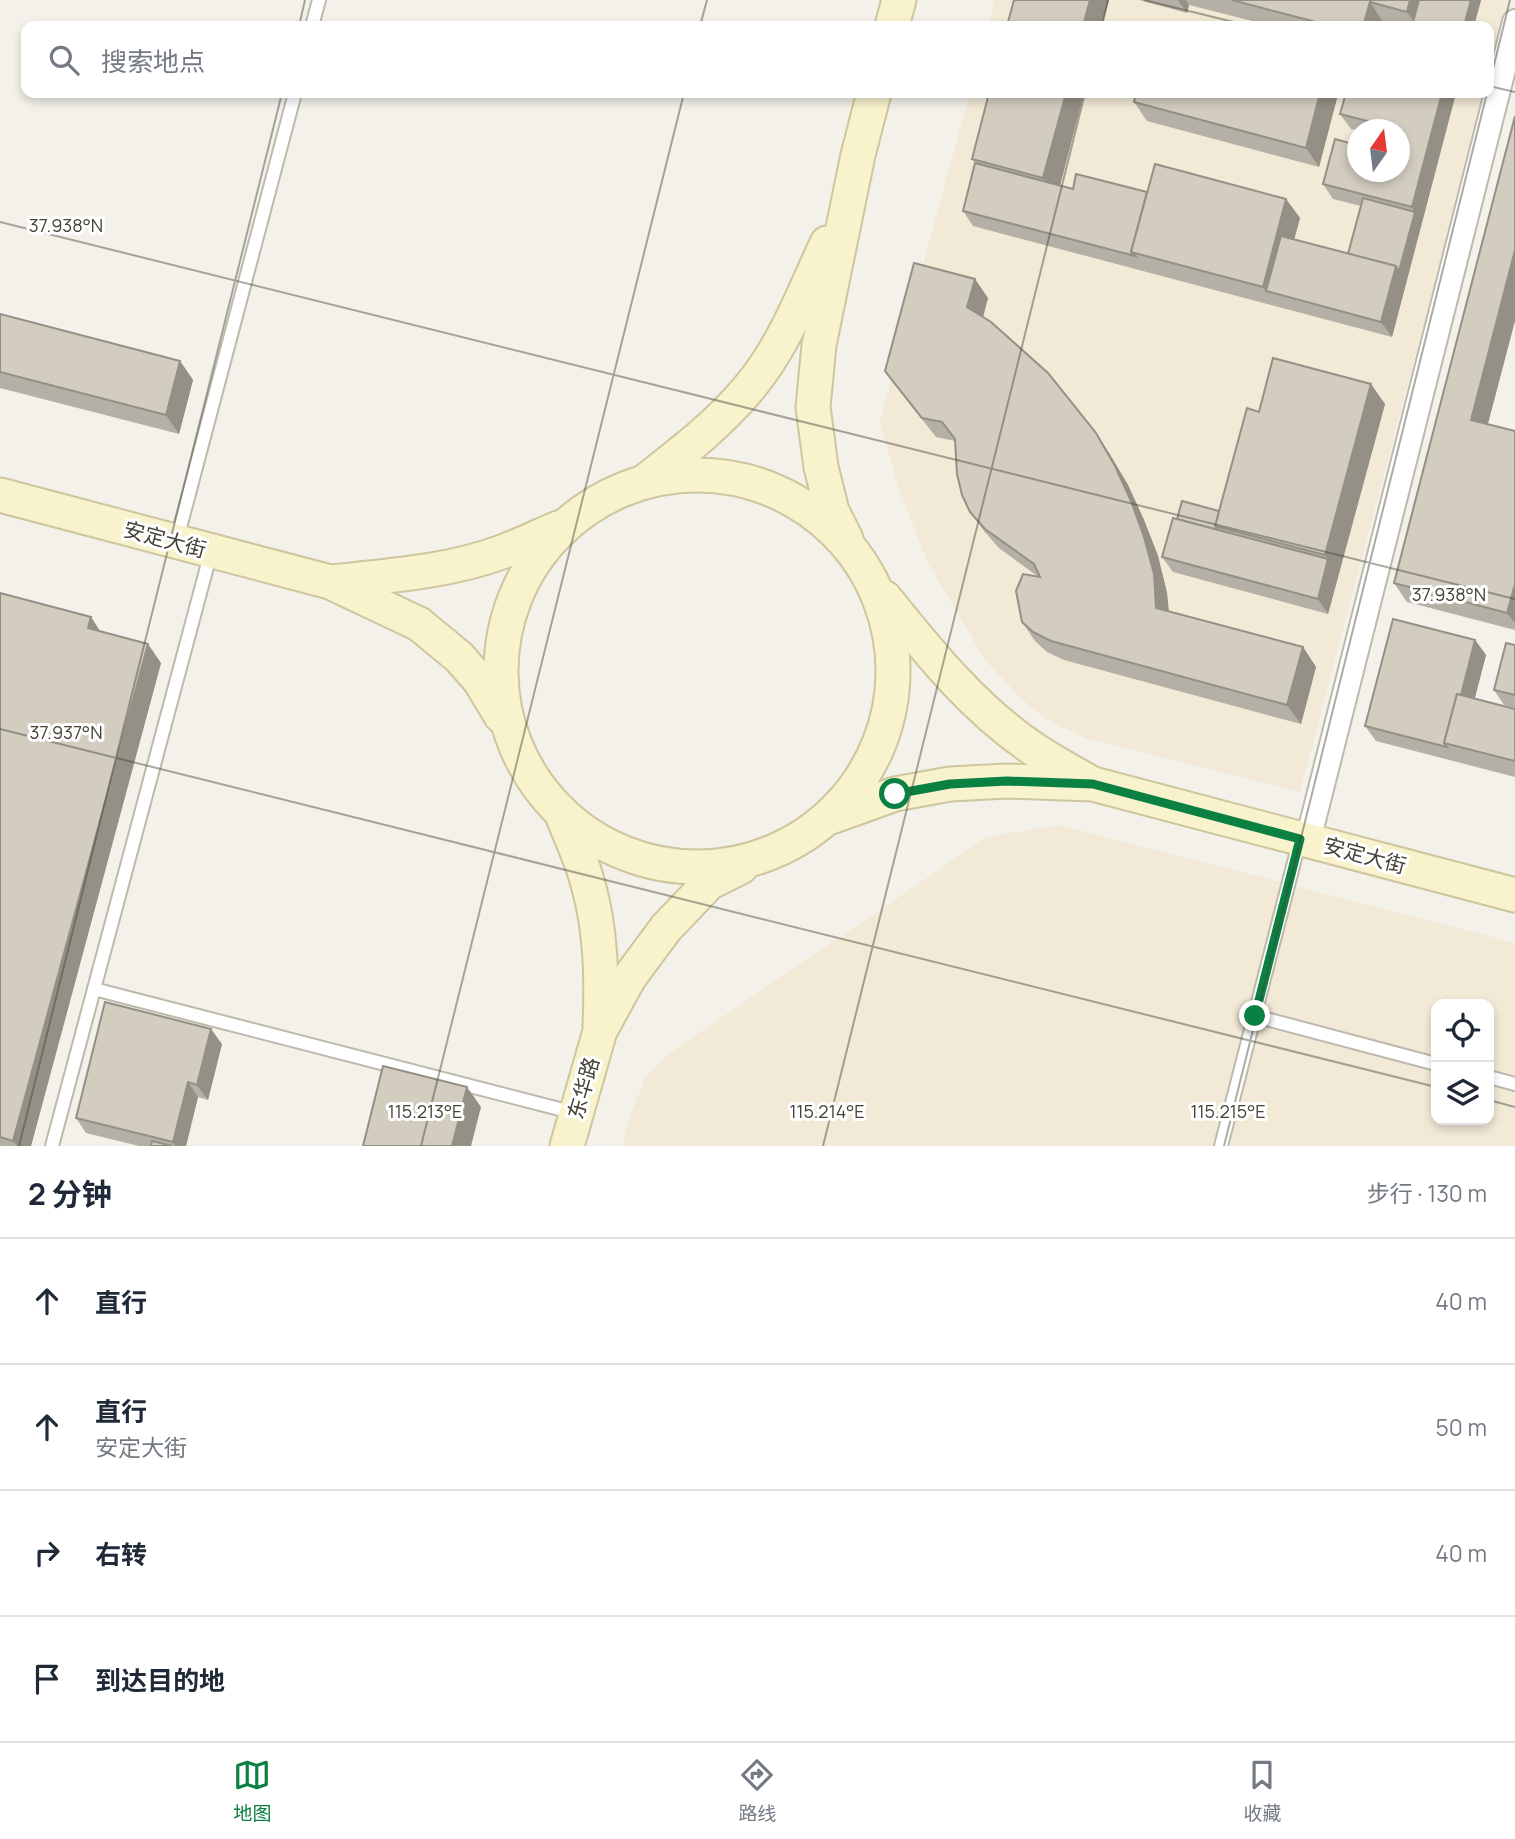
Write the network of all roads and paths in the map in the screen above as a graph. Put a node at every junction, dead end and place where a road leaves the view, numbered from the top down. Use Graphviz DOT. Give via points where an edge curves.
graph roads {
  1 [pos="319,0"];
  2 [pos="898,0"];
  3 [pos="314,21"];
  4 [pos="893,21"];
  5 [pos="1515,22"];
  6 [pos="294,98"];
  7 [pos="873,98"];
  8 [pos="858,155"];
  9 [pos="642,483"];
  10 [pos="0,495"];
  11 [pos="569,522"];
  12 [pos="177,542"];
  13 [pos="211,551"];
  14 [pos="861,565"];
  15 [pos="330,582"];
  16 [pos="510,730"];
  17 [pos="1093,784"];
  18 [pos="560,811"];
  19 [pos="825,820"];
  20 [pos="1304,839"];
  21 [pos="770,852"];
  22 [pos="1515,895"];
  23 [pos="94,989"];
  24 [pos="1255,1016"];
  25 [pos="600,1031"];
  26 [pos="1431,1063"];
  27 [pos="1494,1078"];
  28 [pos="1515,1084"];
  29 [pos="576,1113"];
  30 [pos="52,1146"];
  31 [pos="567,1146"];
  32 [pos="1222,1146"];
  1 -- 3 [label="lane"];
  2 -- 4 [label="street"];
  5 -- 20 [label="street"];
  6 -- 12 [label="lane"];
  7 -- 8 [label="street"];
  8 -- 9 [label="street" via="827,242 780,342 750,388 701,437"];
  8 -- 14 [label="street" via="819,345 813,407 832,511"];
  9 -- 11 [label="street" via="613,494"];
  9 -- 14 [label="street" via="703,476 763,487 814,514"];
  10 -- 12 [label="street, 安定大街"];
  11 -- 15 [label="street" via="502,552 458,564"];
  11 -- 16 [label="street" via="542,550 512,604 500,666"];
  12 -- 13 [label="street, 安定大街"];
  13 -- 15 [label="street, 安定大街"];
  13 -- 23 [label="lane"];
  14 -- 17 [label="street" via="933,659 983,709 1035,750"];
  14 -- 19 [label="street" via="888,628 893,683 880,741 866,770"];
  15 -- 16 [label="street" via="419,624 480,681"];
  16 -- 18 [label="street" via="522,760"];
  17 -- 19 [label="street" via="950,784 895,794"];
  17 -- 20 [label="street, 安定大街"];
  18 -- 21 [label="street" via="613,848 643,859 707,867"];
  18 -- 25 [label="street" via="588,883 599,937"];
  19 -- 21 [label="street"];
  20 -- 22 [label="street, 安定大街"];
  20 -- 24 [label="lane"];
  21 -- 25 [label="street" via="709,883 666,928 629,978"];
  23 -- 29 [label="lane" via="384,1070"];
  23 -- 30 [label="lane"];
  24 -- 26 [label="lane"];
  24 -- 32 [label="lane"];
  25 -- 29 [label="street, 东华路"];
  27 -- 28 [label="lane"];
  29 -- 31 [label="street, 东华路"];
}
